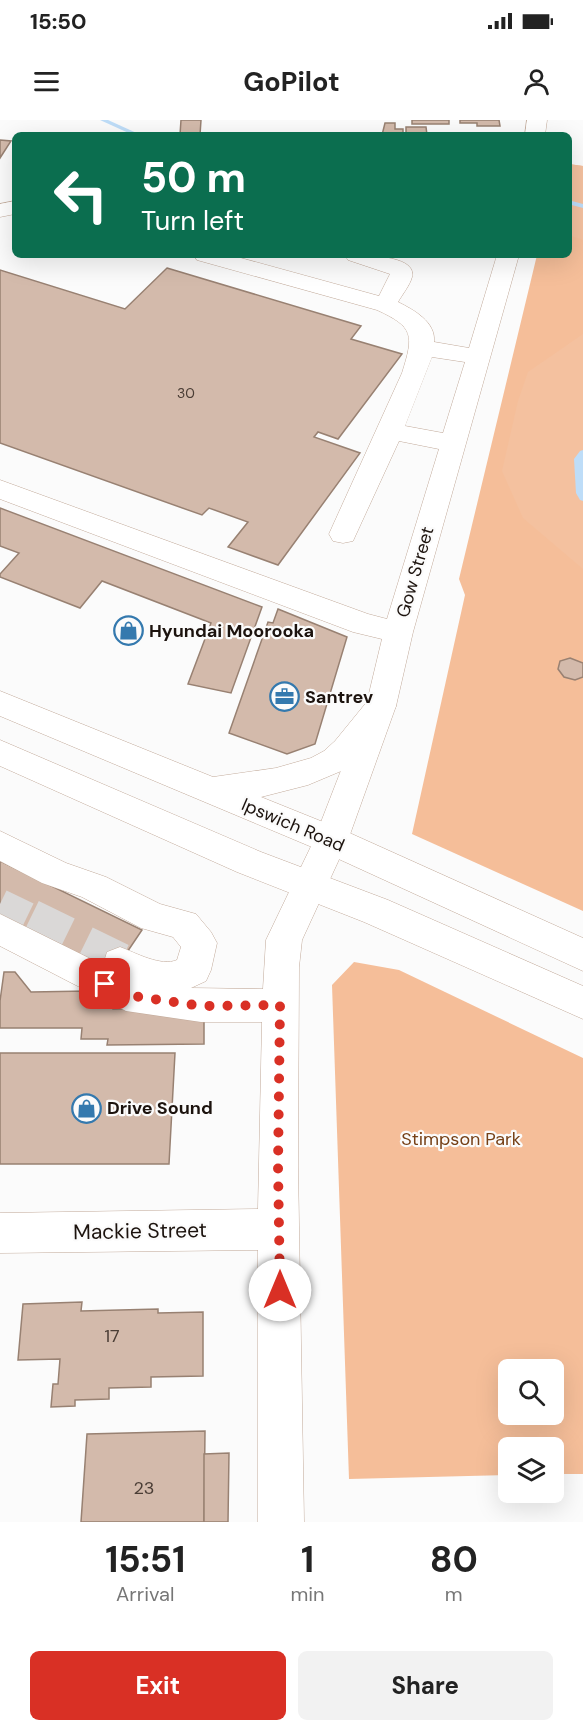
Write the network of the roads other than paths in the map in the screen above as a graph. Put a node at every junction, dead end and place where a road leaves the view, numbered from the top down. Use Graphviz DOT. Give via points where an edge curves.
graph roads {
  1 [pos="216,258"];
  2 [pos="285,258"];
  3 [pos="365,258"];
  4 [pos="507,258"];
  5 [pos="269,273"];
  6 [pos="385,305"];
  7 [pos="424,348"];
  8 [pos="478,357"];
  9 [pos="390,431"];
  10 [pos="453,443"];
  11 [pos="0,489"];
  12 [pos="343,534"];
  13 [pos="398,632"];
  14 [pos="0,703"];
  15 [pos="381,706"];
  16 [pos="0,752"];
  17 [pos="211,790"];
  18 [pos="331,840"];
  19 [pos="0,845"];
  20 [pos="310,885"];
  21 [pos="0,929"];
  22 [pos="583,955"];
  23 [pos="120,963"];
  24 [pos="583,1003"];
  25 [pos="280,1005"];
  26 [pos="279,1229"];
  27 [pos="0,1233"];
  28 [pos="281,1522"];
  1 -- 5 [label="main road"];
  2 -- 5 [label="main road"];
  3 -- 6 [label="main road" via="401,270"];
  4 -- 8 [label="main road, Gow Street"];
  5 -- 6 [label="main road"];
  6 -- 7 [label="main road" via="412,320 423,336"];
  7 -- 8 [label="main road"];
  7 -- 9 [label="main road"];
  8 -- 10 [label="main road, Gow Street"];
  9 -- 10 [label="main road"];
  9 -- 12 [label="main road"];
  10 -- 13 [label="main road, Gow Street"];
  11 -- 13 [label="main road" via="363,624"];
  13 -- 15 [label="main road, Gow Street"];
  14 -- 17 [label="main road, Ipswich Road"];
  15 -- 17 [label="main road" via="336,759 249,787"];
  15 -- 18 [label="main road, Gow Street"];
  16 -- 20 [label="main road"];
  17 -- 18 [label="main road, Ipswich Road"];
  18 -- 20 [label="main road, Gow Street"];
  18 -- 22 [label="main road, Ipswich Road"];
  19 -- 23 [label="main road" via="54,873 184,926 199,943 194,970 173,980"];
  20 -- 24 [label="main road"];
  20 -- 25 [label="main road, Gow Street" via="284,940"];
  21 -- 25 [label="main road" via="126,995 201,1006"];
  25 -- 26 [label="main road, Gow Street"];
  26 -- 27 [label="main road, Mackie Street"];
  26 -- 28 [label="main road, Gow Street"];
}
